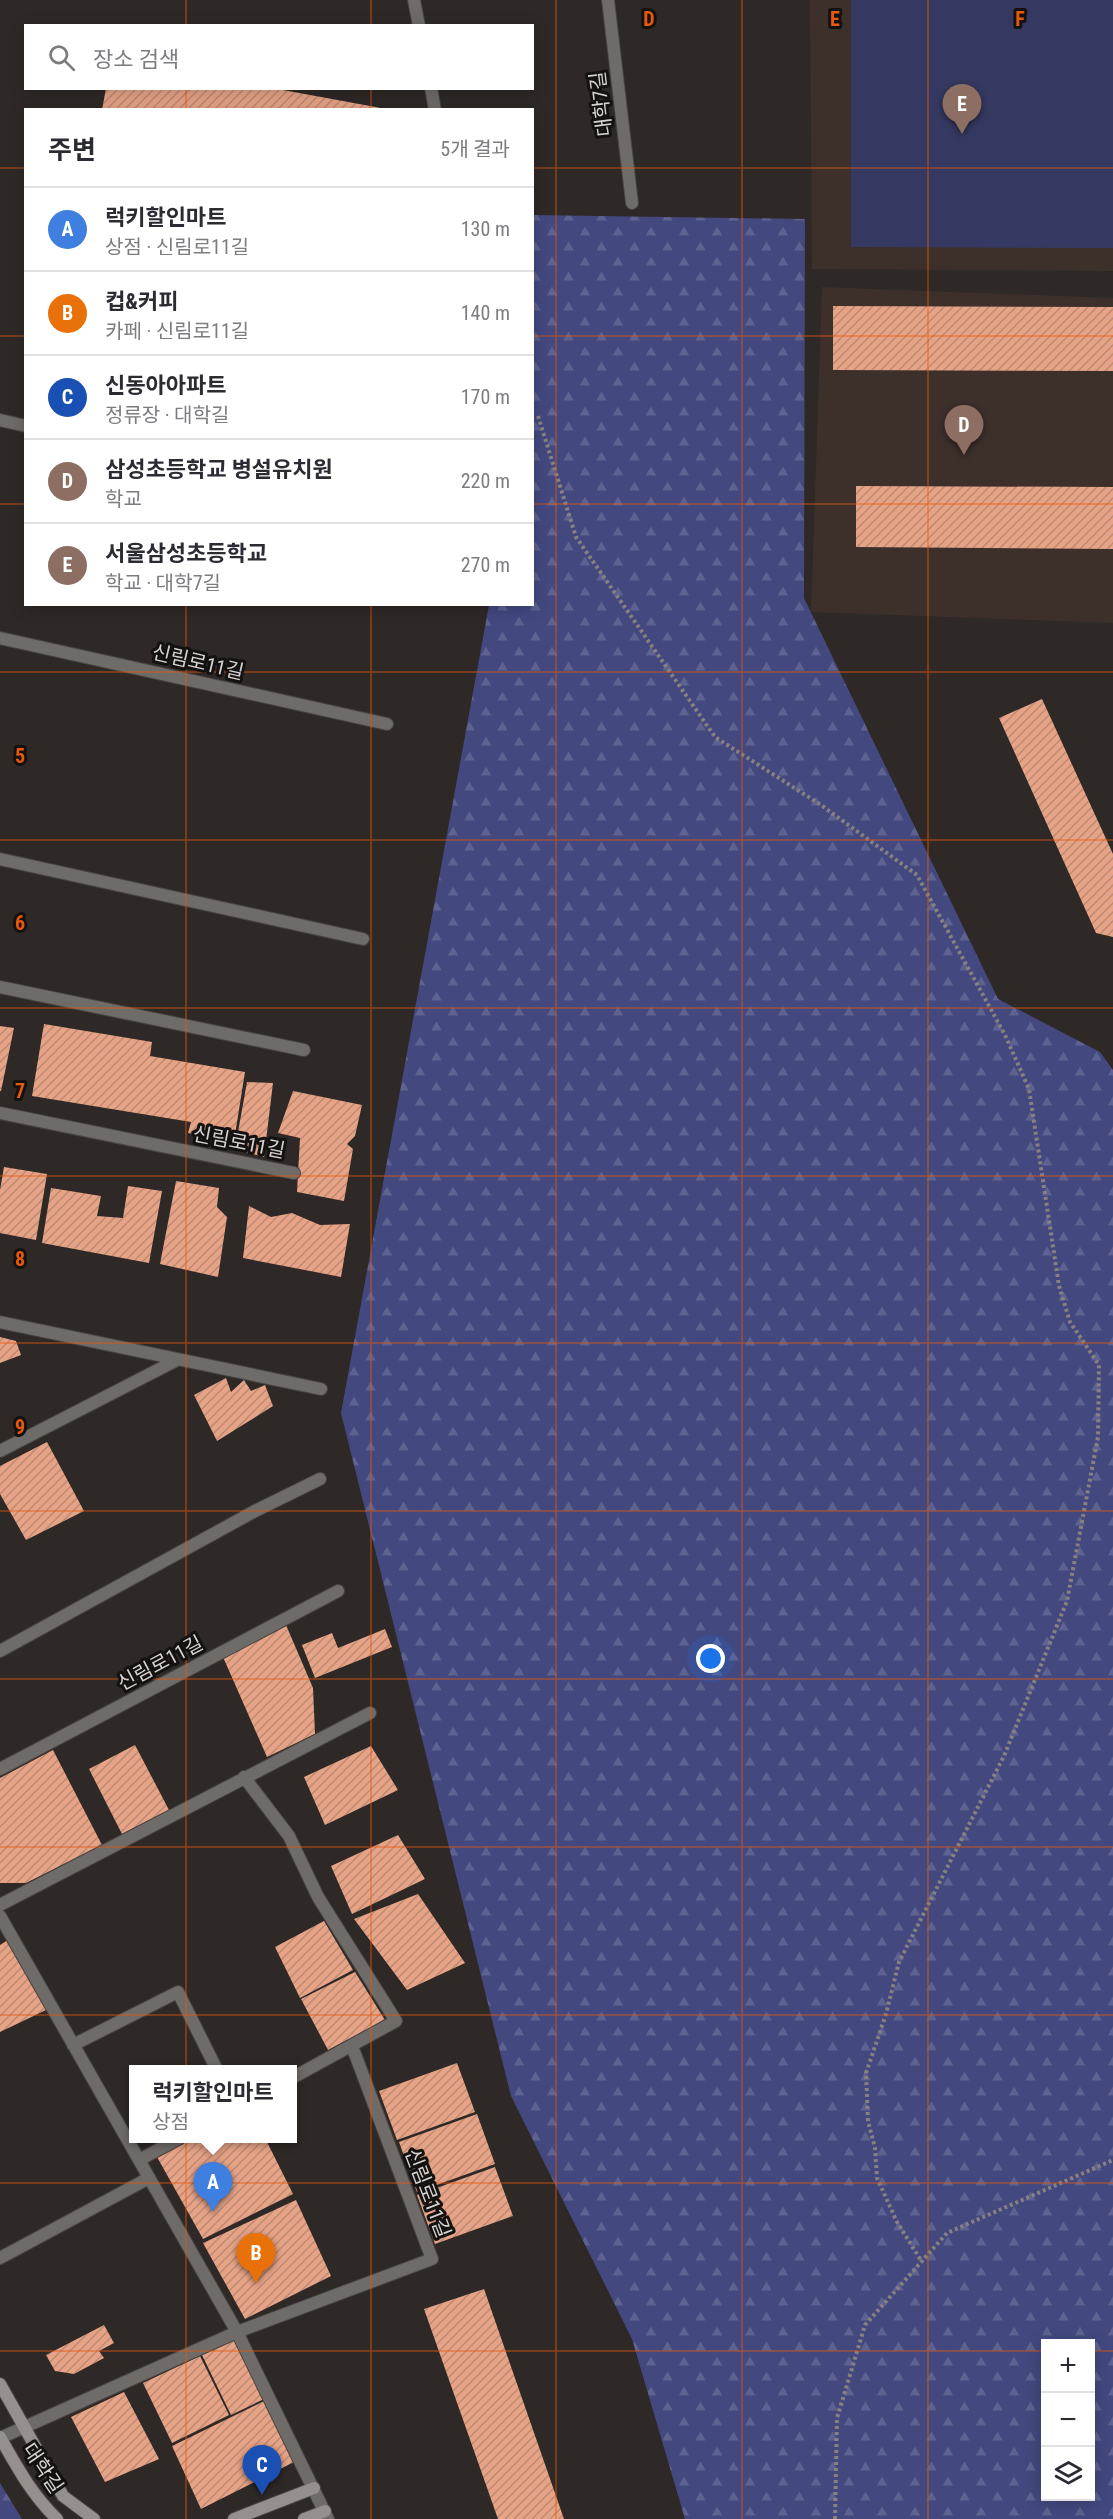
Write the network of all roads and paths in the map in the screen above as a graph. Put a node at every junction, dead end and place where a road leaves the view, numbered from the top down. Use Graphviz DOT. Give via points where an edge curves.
graph roads {
  1 [pos="414,0"];
  2 [pos="608,0"];
  3 [pos="419,24"];
  4 [pos="431,90"];
  5 [pos="435,108"];
  6 [pos="632,202"];
  7 [pos="538,416"];
  8 [pos="0,420"];
  9 [pos="24,426"];
  10 [pos="0,638"];
  11 [pos="387,724"];
  12 [pos="0,859"];
  13 [pos="363,939"];
  14 [pos="0,987"];
  15 [pos="304,1050"];
  16 [pos="0,1113"];
  17 [pos="294,1173"];
  18 [pos="0,1322"];
  19 [pos="177,1360"];
  20 [pos="321,1389"];
  21 [pos="0,1451"];
  22 [pos="320,1479"];
  23 [pos="338,1592"];
  24 [pos="0,1651"];
  25 [pos="370,1713"];
  26 [pos="0,1770"];
  27 [pos="244,1777"];
  28 [pos="0,1905"];
  29 [pos="0,1916"];
  30 [pos="4,1935"];
  31 [pos="73,2045"];
  32 [pos="352,2046"];
  33 [pos="214,2065"];
  34 [pos="297,2075"];
  35 [pos="129,2143"];
  36 [pos="129,2143"];
  37 [pos="172,2143"];
  38 [pos="139,2160"];
  39 [pos="1113,2160"];
  40 [pos="149,2178"];
  41 [pos="0,2258"];
  42 [pos="922,2262"];
  43 [pos="237,2332"];
  44 [pos="0,2384"];
  45 [pos="24,2427"];
  46 [pos="0,2438"];
  47 [pos="314,2488"];
  48 [pos="327,2515"];
  49 [pos="57,2519"];
  50 [pos="94,2519"];
  51 [pos="234,2519"];
  52 [pos="304,2519"];
  53 [pos="836,2519"];
  1 -- 3 [label="street"];
  2 -- 6 [label="street, 대학7길"];
  4 -- 5 [label="street"];
  7 -- 42 [label="path" via="576,537 715,737 821,805 917,875 1005,1035 1029,1089 1059,1286 1070,1322 1099,1365 1098,1437 1067,1601 1004,1756 899,1962 866,2073 868,2121 877,2178 897,2222"];
  8 -- 9 [label="street"];
  10 -- 11 [label="street, 신림로11길"];
  12 -- 13 [label="street"];
  14 -- 15 [label="street"];
  16 -- 17 [label="street, 신림로11길"];
  18 -- 19 [label="street"];
  19 -- 20 [label="street"];
  19 -- 21 [label="street"];
  22 -- 24 [label="street"];
  23 -- 26 [label="street, 신림로11길"];
  25 -- 27 [label="street"];
  27 -- 28 [label="street"];
  27 -- 32 [label="street" via="290,1836 318,1897 396,2021"];
  29 -- 30 [label="street"];
  30 -- 31 [label="street"];
  31 -- 33 [label="street" via="178,1992"];
  31 -- 35 [label="street"];
  32 -- 34 [label="street"];
  32 -- 43 [label="street, 신림로11길" via="432,2259"];
  36 -- 38 [label="street"];
  37 -- 38 [label="street"];
  38 -- 40 [label="street"];
  39 -- 42 [label="path" via="948,2233"];
  40 -- 41 [label="street"];
  40 -- 43 [label="street"];
  42 -- 53 [label="path" via="866,2325 837,2418"];
  43 -- 45 [label="street, 신림로11길"];
  43 -- 47 [label="street"];
  44 -- 45 [label="street"];
  45 -- 46 [label="street, 신림로11길"];
  45 -- 50 [label="street" via="63,2496"];
  46 -- 49 [label="street, 대학길" via="25,2481"];
  47 -- 48 [label="street"];
  47 -- 51 [label="street"];
  48 -- 52 [label="street"];
}
